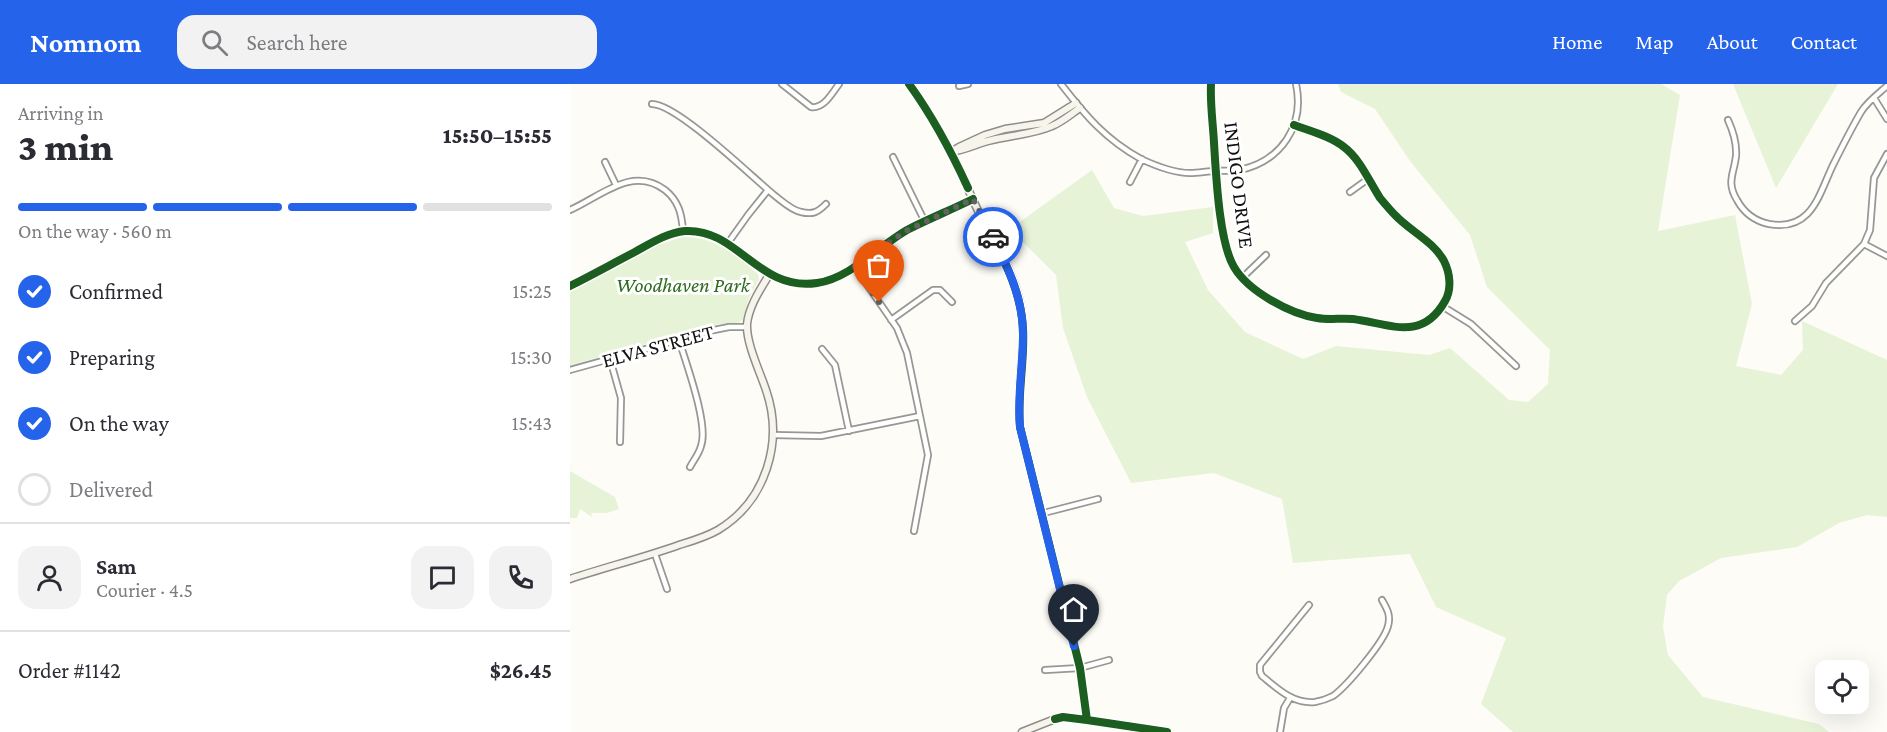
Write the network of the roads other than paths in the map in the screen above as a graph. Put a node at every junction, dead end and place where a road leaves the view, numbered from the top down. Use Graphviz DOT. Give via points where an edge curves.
graph roads {
  1 [pos="782,84"];
  2 [pos="839,84"];
  3 [pos="909,84"];
  4 [pos="968,84"];
  5 [pos="1061,84"];
  6 [pos="1211,84"];
  7 [pos="1296,84"];
  8 [pos="959,86"];
  9 [pos="1887,86"];
  10 [pos="1874,98"];
  11 [pos="652,104"];
  12 [pos="1078,105"];
  13 [pos="1887,119"];
  14 [pos="1728,120"];
  15 [pos="1294,125"];
  16 [pos="951,152"];
  17 [pos="1887,154"];
  18 [pos="893,157"];
  19 [pos="1142,159"];
  20 [pos="605,162"];
  21 [pos="1216,171"];
  22 [pos="1368,179"];
  23 [pos="1130,182"];
  24 [pos="616,185"];
  25 [pos="768,190"];
  26 [pos="1350,192"];
  27 [pos="973,199"];
  28 [pos="826,204"];
  29 [pos="570,210"];
  30 [pos="925,222"];
  31 [pos="683,231"];
  32 [pos="728,243"];
  33 [pos="1864,244"];
  34 [pos="1266,255"];
  35 [pos="1887,256"];
  36 [pos="854,266"];
  37 [pos="769,274"];
  38 [pos="1242,278"];
  39 [pos="570,286"];
  40 [pos="952,302"];
  41 [pos="1442,306"];
  42 [pos="891,320"];
  43 [pos="1795,321"];
  44 [pos="747,327"];
  45 [pos="679,340"];
  46 [pos="822,349"];
  47 [pos="610,358"];
  48 [pos="1516,366"];
  49 [pos="570,370"];
  50 [pos="920,416"];
  51 [pos="849,430"];
  52 [pos="774,435"];
  53 [pos="621,442"];
  54 [pos="690,467"];
  55 [pos="1098,499"];
  56 [pos="1040,514"];
  57 [pos="914,531"];
  58 [pos="655,554"];
  59 [pos="570,579"];
  60 [pos="667,589"];
  61 [pos="1382,600"];
  62 [pos="1309,605"];
  63 [pos="1109,660"];
  64 [pos="1080,668"];
  65 [pos="1045,670"];
  66 [pos="1290,698"];
  67 [pos="1088,720"];
  68 [pos="1022,732"];
  69 [pos="1167,732"];
  70 [pos="1280,732"];
  1 -- 2 [label="street" via="817,108"];
  3 -- 16 [label="street" via="933,117"];
  4 -- 8 [label="street"];
  5 -- 12 [label="street"];
  6 -- 21 [label="street, INDIGO DRIVE"];
  7 -- 15 [label="street" via="1298,107"];
  9 -- 10 [label="street"];
  10 -- 13 [label="street"];
  10 -- 14 [label="street" via="1853,126 1815,206 1790,224 1766,224 1751,217 1737,201 1731,173 1735,141"];
  11 -- 25 [label="street" via="660,104 689,123"];
  12 -- 16 [label="street" via="1044,123 1005,129"];
  12 -- 19 [label="street" via="1109,138"];
  15 -- 21 [label="street" via="1284,144 1269,158 1239,170"];
  15 -- 22 [label="street" via="1344,147"];
  16 -- 27 [label="street"];
  17 -- 33 [label="street" via="1875,178 1870,230"];
  18 -- 30 [label="street"];
  19 -- 21 [label="street" via="1188,173"];
  19 -- 23 [label="street"];
  20 -- 24 [label="street"];
  21 -- 38 [label="street, INDIGO DRIVE" via="1226,246"];
  22 -- 26 [label="street"];
  22 -- 41 [label="street" via="1381,200 1444,260 1449,287"];
  24 -- 29 [label="street"];
  24 -- 31 [label="street" via="640,181 662,188 678,205"];
  25 -- 28 [label="street" via="799,212 818,212"];
  25 -- 32 [label="street"];
  27 -- 30 [label="street"];
  27 -- 56 [label="street" via="1010,273 1021,307 1018,413"];
  30 -- 36 [label="street"];
  31 -- 32 [label="street" via="708,234"];
  31 -- 39 [label="street" via="661,238"];
  32 -- 37 [label="street"];
  33 -- 35 [label="street"];
  33 -- 43 [label="street"];
  34 -- 38 [label="street"];
  36 -- 37 [label="street" via="816,284 789,283"];
  36 -- 42 [label="street"];
  37 -- 44 [label="street" via="754,301"];
  38 -- 41 [label="street, INDIGO DRIVE" via="1288,309 1319,318 1406,328 1427,322"];
  40 -- 42 [label="street" via="940,290 933,290"];
  41 -- 48 [label="street" via="1471,324"];
  42 -- 50 [label="street" via="907,353"];
  44 -- 45 [label="street, ELVA STREET" via="714,330"];
  44 -- 52 [label="street" via="772,409"];
  45 -- 47 [label="street, ELVA STREET"];
  45 -- 54 [label="street" via="702,418 702,446"];
  46 -- 51 [label="street" via="835,365"];
  47 -- 49 [label="street, ELVA STREET"];
  47 -- 53 [label="street" via="621,398"];
  50 -- 51 [label="street"];
  50 -- 57 [label="street" via="928,455"];
  51 -- 52 [label="street" via="821,436"];
  52 -- 58 [label="street" via="764,478 738,514 710,534"];
  55 -- 56 [label="street"];
  56 -- 64 [label="street"];
  58 -- 59 [label="street"];
  58 -- 60 [label="street"];
  61 -- 66 [label="street" via="1389,613 1387,629 1343,687 1320,701"];
  62 -- 66 [label="street" via="1260,665 1262,676"];
  63 -- 64 [label="street"];
  64 -- 65 [label="street"];
  64 -- 67 [label="street"];
  66 -- 70 [label="street"];
  67 -- 68 [label="street" via="1063,717"];
  67 -- 69 [label="street"];
}
